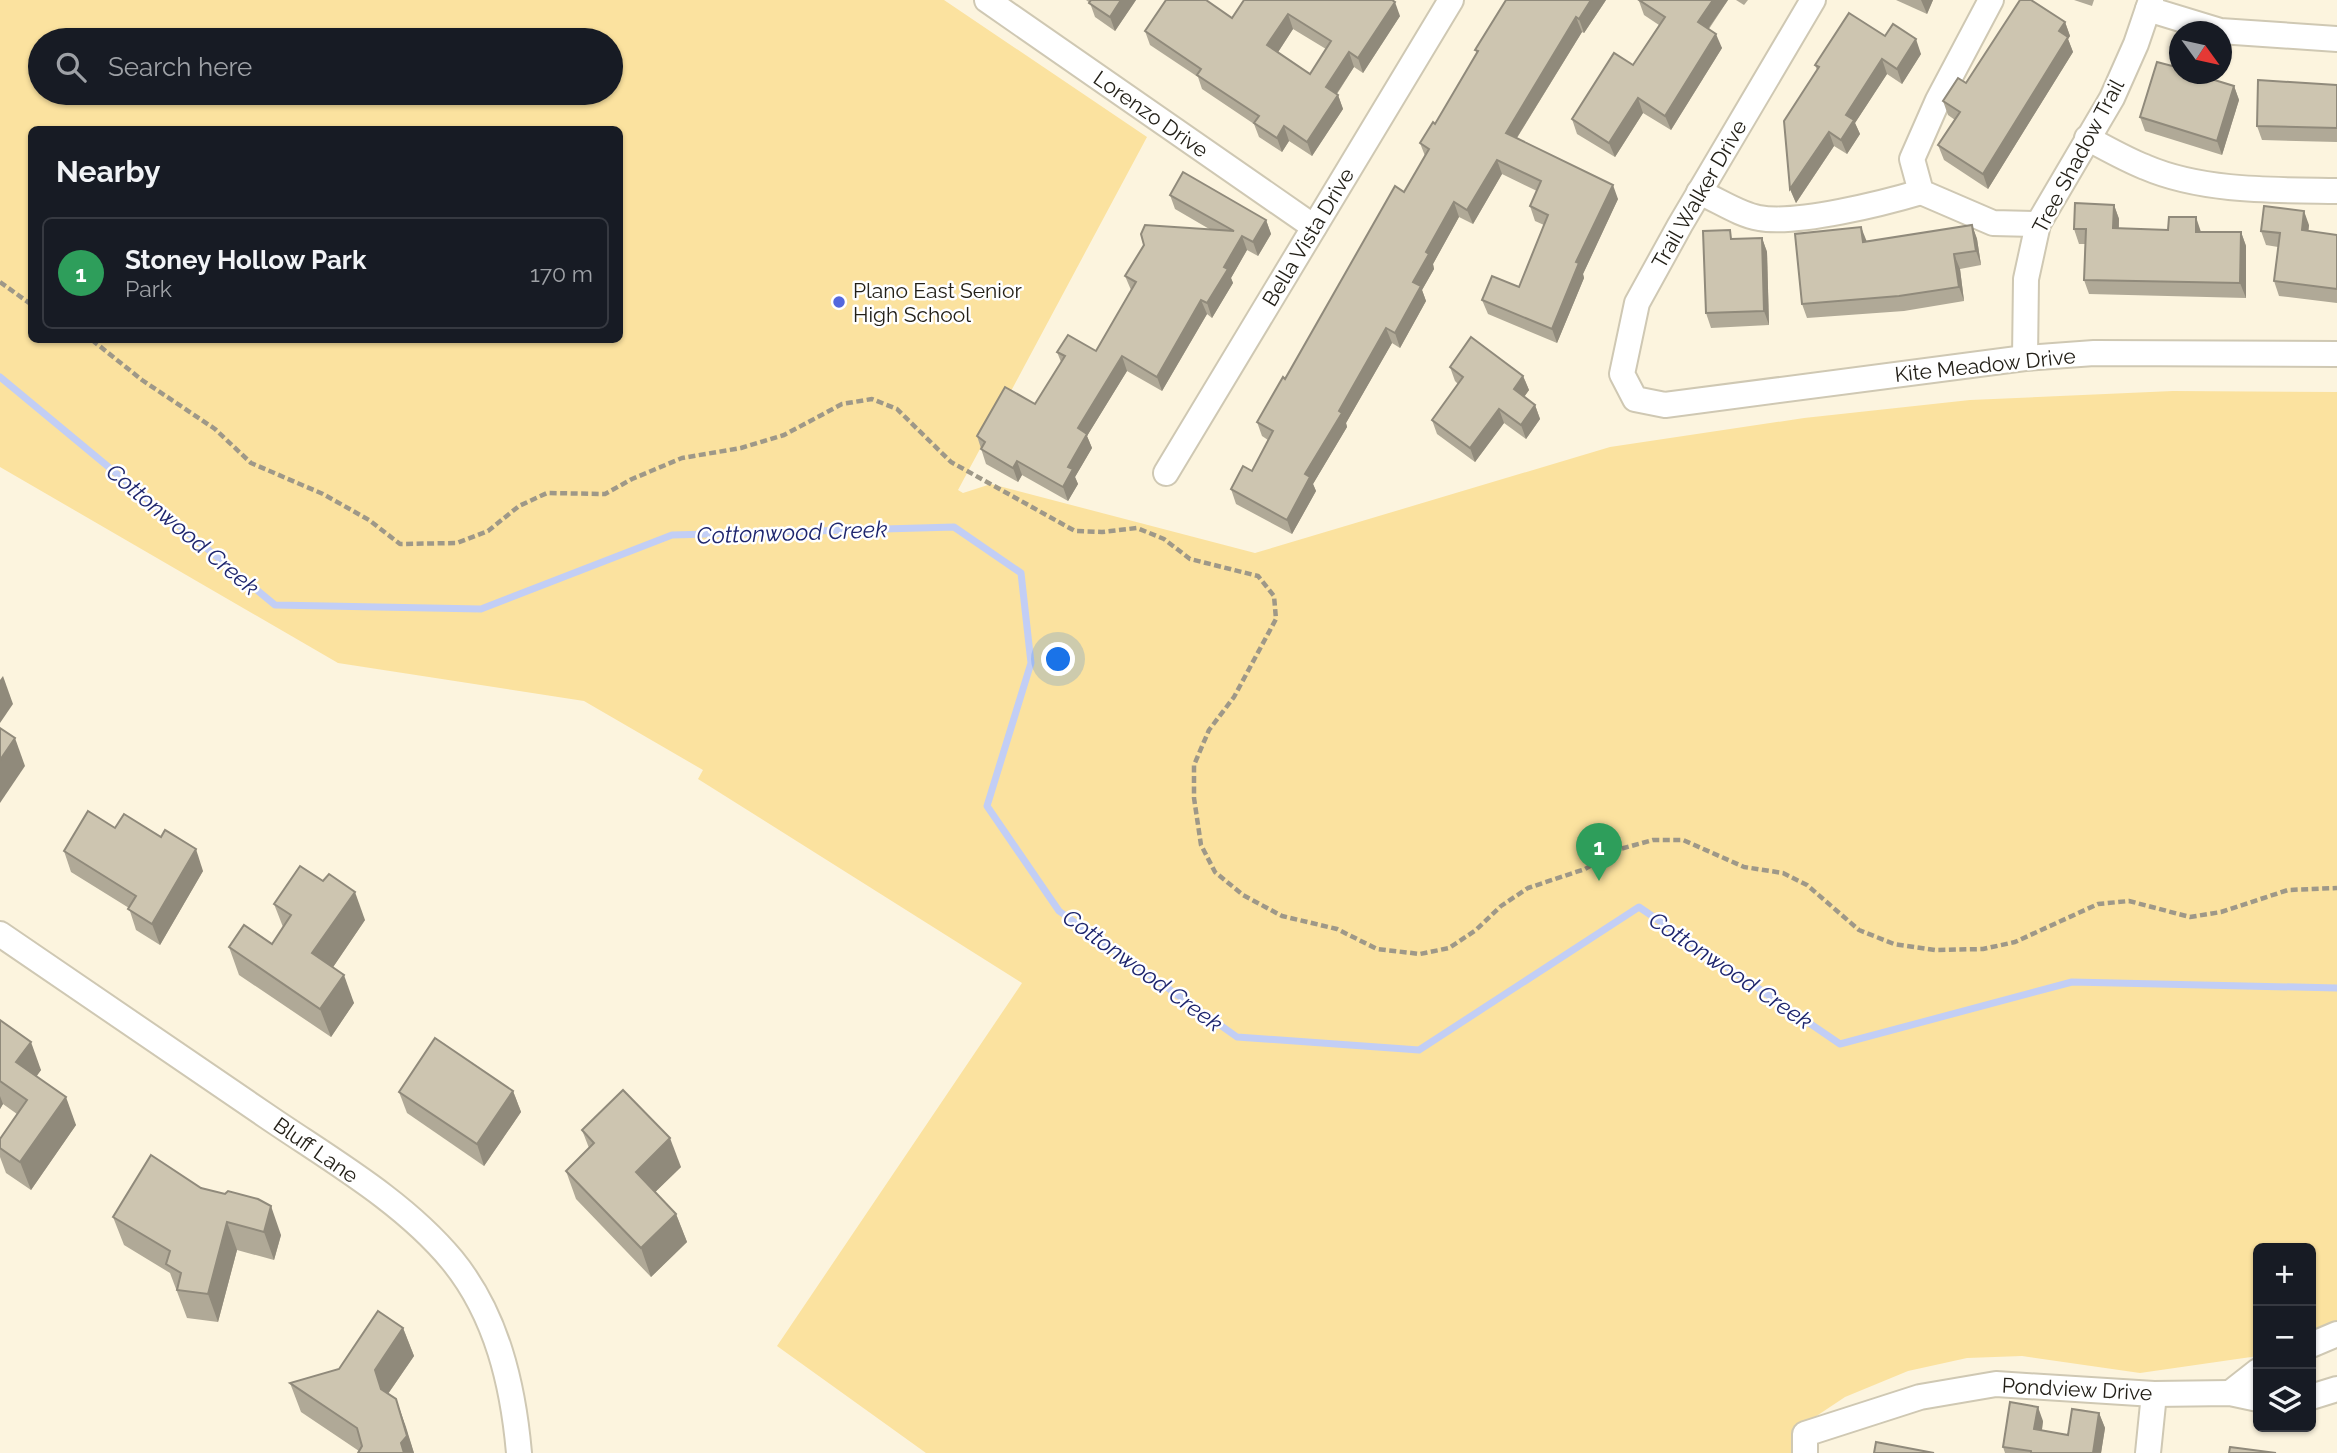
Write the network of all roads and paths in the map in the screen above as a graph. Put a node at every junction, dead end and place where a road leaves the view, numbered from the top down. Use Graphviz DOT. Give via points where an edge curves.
graph roads {
  1 [pos="987,0"];
  2 [pos="1451,0"];
  3 [pos="1813,0"];
  4 [pos="1991,0"];
  5 [pos="2149,5"];
  6 [pos="2337,39"];
  7 [pos="2087,138"];
  8 [pos="2337,191"];
  9 [pos="1699,192"];
  10 [pos="1921,192"];
  11 [pos="2038,224"];
  12 [pos="1314,227"];
  13 [pos="0,282"];
  14 [pos="28,303"];
  15 [pos="96,343"];
  16 [pos="2337,354"];
  17 [pos="2025,358"];
  18 [pos="1635,398"];
  19 [pos="1166,473"];
  20 [pos="2337,888"];
  21 [pos="0,934"];
  22 [pos="2337,1334"];
  23 [pos="2316,1343"];
  24 [pos="2253,1375"];
  25 [pos="2337,1389"];
  26 [pos="2230,1393"];
  27 [pos="2154,1394"];
  28 [pos="2316,1395"];
  29 [pos="2253,1398"];
  30 [pos="1805,1443"];
  31 [pos="519,1453"];
  32 [pos="2148,1453"];
  1 -- 12 [label="street, Lorenzo Drive"];
  2 -- 12 [label="street, Bella Vista Drive"];
  3 -- 9 [label="street, Trail Walker Drive"];
  4 -- 10 [label="street" via="1912,159"];
  5 -- 6 [label="street" via="2220,31"];
  5 -- 7 [label="street, Tree Shadow Trail" via="2112,98"];
  7 -- 8 [label="street" via="2147,168 2195,180 2260,190"];
  7 -- 11 [label="street, Tree Shadow Trail"];
  9 -- 10 [label="street" via="1758,218 1786,219 1883,204"];
  9 -- 18 [label="street, Trail Walker Drive" via="1637,303 1622,374"];
  10 -- 11 [label="street" via="1993,223"];
  11 -- 17 [label="street, Tree Shadow Trail" via="2026,279"];
  12 -- 19 [label="street, Bella Vista Drive"];
  13 -- 14 [label="path"];
  15 -- 20 [label="path" via="215,429 251,463 323,494 400,544 457,543 488,531 519,506 547,493 605,494 682,458 784,435 842,404 872,399 897,409 951,462 1074,531 1137,528 1164,538 1190,559 1258,576 1274,596 1276,619 1234,697 1209,730 1194,765 1201,845 1215,872 1242,895 1282,916 1337,929 1377,949 1420,954 1449,948 1528,888 1653,840 1683,840 1744,867 1783,873 1807,885 1859,930 1894,944 1935,950 1983,949 2015,942 2098,904 2129,901 2190,917 2288,890"];
  16 -- 17 [label="street, Kite Meadow Drive" via="2094,353"];
  17 -- 18 [label="street, Kite Meadow Drive" via="1665,405"];
  21 -- 31 [label="street, Bluff Lane" via="419,1226 453,1261 499,1346 514,1400"];
  22 -- 23 [label="street"];
  24 -- 26 [label="street"];
  25 -- 28 [label="street"];
  26 -- 27 [label="street, Pondview Drive"];
  26 -- 29 [label="street, Pondview Drive"];
  27 -- 30 [label="street, Pondview Drive" via="1996,1384 1920,1397"];
  27 -- 32 [label="street"];
}
